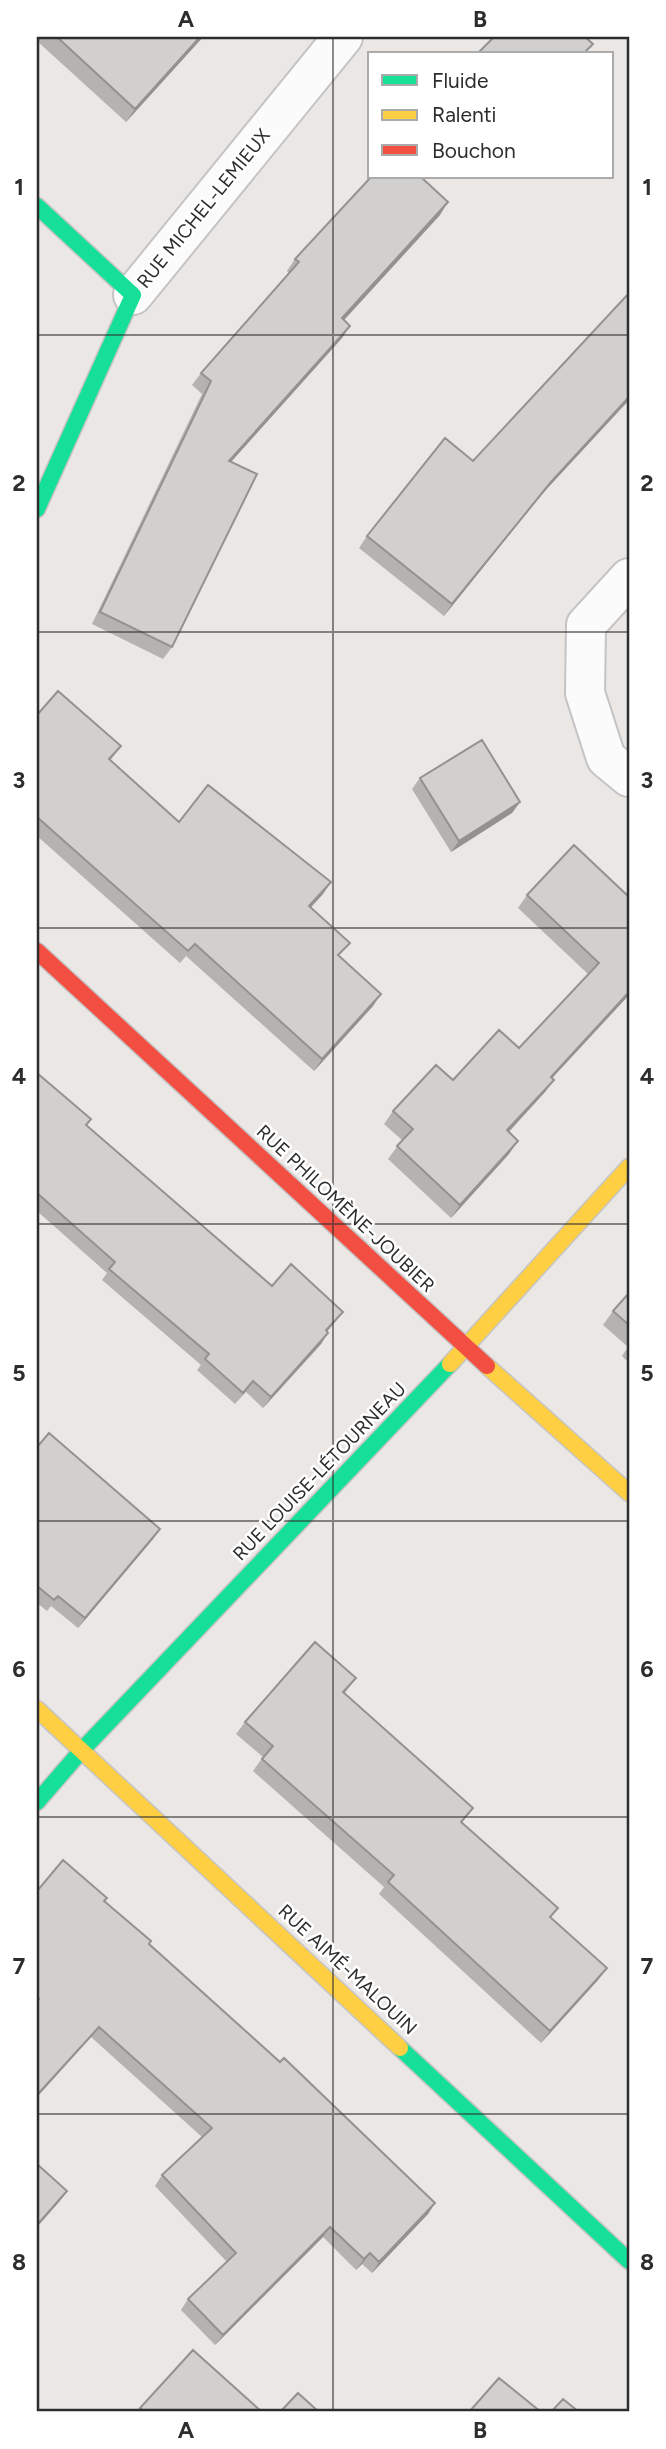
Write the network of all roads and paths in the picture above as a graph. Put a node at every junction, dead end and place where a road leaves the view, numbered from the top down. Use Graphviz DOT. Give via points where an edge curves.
graph roads {
  1 [pos="343,37"];
  2 [pos="37,206"];
  3 [pos="133,295"];
  4 [pos="37,509"];
  5 [pos="629,578"];
  6 [pos="629,777"];
  7 [pos="37,951"];
  8 [pos="629,1167"];
  9 [pos="466,1347"];
  10 [pos="629,1493"];
  11 [pos="37,1709"];
  12 [pos="82,1750"];
  13 [pos="37,1802"];
  14 [pos="629,2261"];
  1 -- 3 [label="street, RUE MICHEL-LEMIEUX"];
  2 -- 3 [label="street"];
  3 -- 4 [label="street, RUE MICHEL-LEMIEUX"];
  5 -- 6 [label="street" via="586,625 585,693 606,758"];
  7 -- 9 [label="street, RUE PHILOMÈNE-JOUBIER"];
  8 -- 9 [label="street, RUE LOUISE-LÉTOURNEAU"];
  9 -- 10 [label="street, RUE PHILOMÈNE-JOUBIER"];
  9 -- 12 [label="street, RUE LOUISE-LÉTOURNEAU"];
  11 -- 12 [label="street, RUE AIMÉ-MALOUIN"];
  12 -- 13 [label="street, RUE LOUISE-LÉTOURNEAU"];
  12 -- 14 [label="street, RUE AIMÉ-MALOUIN"];
}
